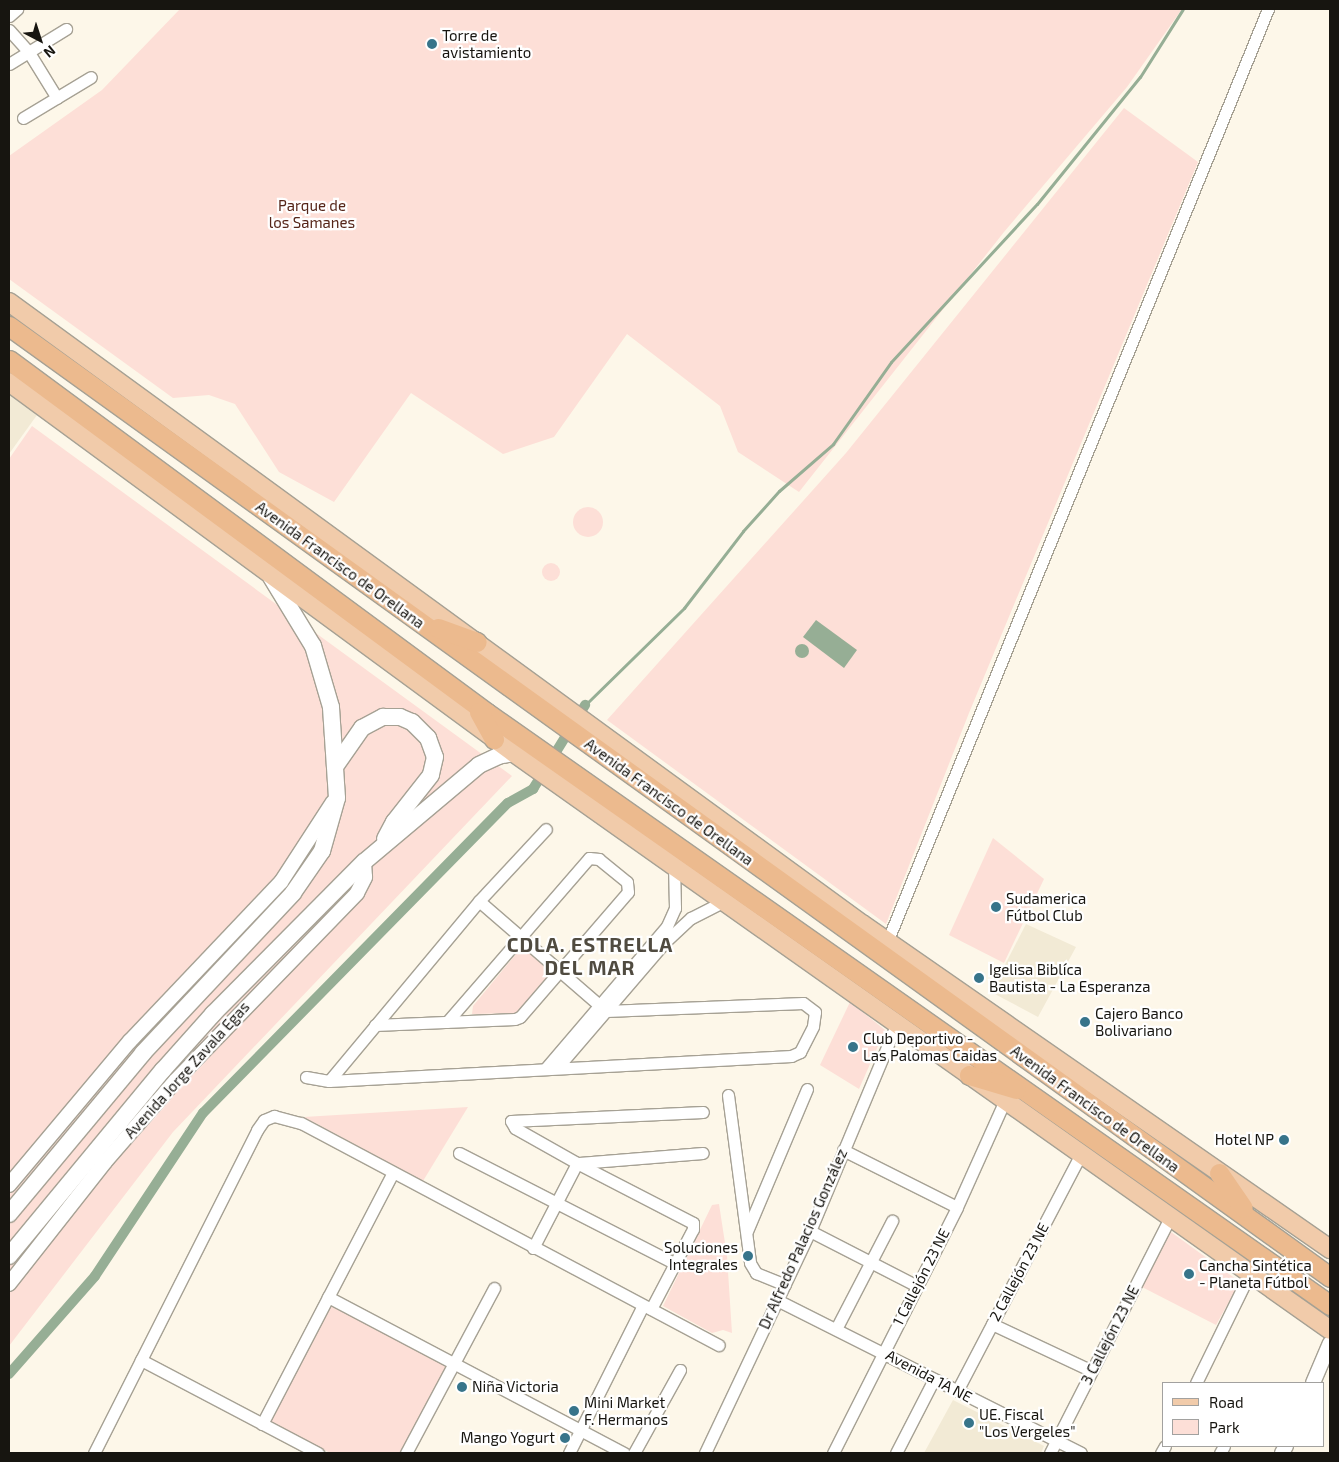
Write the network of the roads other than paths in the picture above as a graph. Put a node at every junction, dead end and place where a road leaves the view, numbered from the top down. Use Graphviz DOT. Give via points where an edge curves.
graph roads {
  1 [pos="17,9"];
  2 [pos="1268,9"];
  3 [pos="9,16"];
  4 [pos="66,28"];
  5 [pos="9,30"];
  6 [pos="28,52"];
  7 [pos="9,64"];
  8 [pos="91,77"];
  9 [pos="57,98"];
  10 [pos="23,118"];
  11 [pos="9,302"];
  12 [pos="9,326"];
  13 [pos="9,360"];
  14 [pos="9,382"];
  15 [pos="269,573"];
  16 [pos="415,619"];
  17 [pos="477,642"];
  18 [pos="472,703"];
  19 [pos="563,715"];
  20 [pos="593,738"];
  21 [pos="494,739"];
  22 [pos="525,754"];
  23 [pos="337,764"];
  24 [pos="565,778"];
  25 [pos="337,798"];
  26 [pos="546,828"];
  27 [pos="381,848"];
  28 [pos="364,862"];
  29 [pos="674,865"];
  30 [pos="479,901"];
  31 [pos="725,901"];
  32 [pos="521,935"];
  33 [pos="887,942"];
  34 [pos="561,970"];
  35 [pos="602,1008"];
  36 [pos="447,1022"];
  37 [pos="897,1024"];
  38 [pos="375,1026"];
  39 [pos="551,1068"];
  40 [pos="969,1074"];
  41 [pos="306,1077"];
  42 [pos="329,1081"];
  43 [pos="807,1089"];
  44 [pos="728,1096"];
  45 [pos="1037,1097"];
  46 [pos="1005,1100"];
  47 [pos="703,1112"];
  48 [pos="843,1150"];
  49 [pos="703,1152"];
  50 [pos="459,1153"];
  51 [pos="1081,1154"];
  52 [pos="577,1163"];
  53 [pos="1219,1173"];
  54 [pos="392,1174"];
  55 [pos="9,1185"];
  56 [pos="556,1202"];
  57 [pos="957,1207"];
  58 [pos="9,1214"];
  59 [pos="1170,1217"];
  60 [pos="892,1221"];
  61 [pos="1257,1224"];
  62 [pos="1299,1225"];
  63 [pos="810,1231"];
  64 [pos="746,1232"];
  65 [pos="1330,1234"];
  66 [pos="533,1248"];
  67 [pos="1330,1249"];
  68 [pos="9,1256"];
  69 [pos="872,1263"];
  70 [pos="676,1264"];
  71 [pos="1250,1274"];
  72 [pos="1330,1277"];
  73 [pos="9,1284"];
  74 [pos="916,1285"];
  75 [pos="785,1286"];
  76 [pos="494,1288"];
  77 [pos="328,1297"];
  78 [pos="777,1300"];
  79 [pos="1330,1305"];
  80 [pos="647,1307"];
  81 [pos="992,1324"];
  82 [pos="836,1330"];
  83 [pos="1330,1330"];
  84 [pos="1330,1343"];
  85 [pos="719,1345"];
  86 [pos="883,1352"];
  87 [pos="141,1360"];
  88 [pos="454,1363"];
  89 [pos="680,1370"];
  90 [pos="1092,1371"];
  91 [pos="934,1378"];
  92 [pos="1196,1382"];
  93 [pos="1313,1382"];
  94 [pos="957,1391"];
  95 [pos="262,1424"];
  96 [pos="582,1431"];
  97 [pos="1056,1441"];
  98 [pos="710,1452"];
  99 [pos="94,1453"];
  100 [pos="318,1453"];
  101 [pos="406,1453"];
  102 [pos="569,1453"];
  103 [pos="624,1453"];
  104 [pos="634,1453"];
  105 [pos="833,1453"];
  106 [pos="896,1453"];
  107 [pos="1050,1453"];
  108 [pos="1081,1453"];
  1 -- 3 [label="street"];
  2 -- 33 [label="street"];
  4 -- 6 [label="street"];
  5 -- 6 [label="street"];
  6 -- 7 [label="street"];
  6 -- 9 [label="street"];
  8 -- 9 [label="street"];
  9 -- 10 [label="street"];
  11 -- 17 [label="main road, Avenida Francisco de Orellana"];
  12 -- 16 [label="highway, Avenida Francisco de Orellana"];
  13 -- 18 [label="highway, Avenida Francisco de Orellana"];
  14 -- 15 [label="main road, Avenida Francisco de Orellana"];
  15 -- 21 [label="main road, Avenida Francisco de Orellana"];
  15 -- 23 [label="main road" via="305,631 324,678 332,707"];
  16 -- 17 [label="highway"];
  16 -- 19 [label="highway, Avenida Francisco de Orellana"];
  17 -- 19 [label="main road, Avenida Francisco de Orellana"];
  18 -- 21 [label="highway" via="488,724"];
  18 -- 22 [label="highway, Avenida Francisco de Orellana"];
  19 -- 20 [label="highway, Avenida Francisco de Orellana"];
  20 -- 33 [label="main road, Avenida Francisco de Orellana"];
  20 -- 61 [label="highway, Avenida Francisco de Orellana"];
  21 -- 22 [label="main road, Avenida Francisco de Orellana"];
  22 -- 24 [label="highway, Avenida Francisco de Orellana"];
  22 -- 27 [label="main road, Avenida Jorge Zavala Egas" via="492,758 479,765"];
  23 -- 25 [label="main road"];
  23 -- 27 [label="main road" via="362,728 383,716 400,716 412,722 428,738 434,757 431,775 391,826"];
  24 -- 29 [label="main road, Avenida Francisco de Orellana"];
  24 -- 45 [label="highway, Avenida Francisco de Orellana"];
  25 -- 55 [label="street" via="280,882 130,1041"];
  25 -- 58 [label="main road" via="322,851 293,893 143,1053"];
  26 -- 30 [label="street"];
  27 -- 28 [label="main road, Avenida Jorge Zavala Egas"];
  28 -- 68 [label="main road, Avenida Jorge Zavala Egas" via="213,1014"];
  28 -- 73 [label="street, Avenida Jorge Zavala Egas" via="365,877 357,894 292,957 176,1080 105,1162"];
  29 -- 31 [label="main road, Avenida Francisco de Orellana"];
  29 -- 35 [label="street" via="675,904 671,920"];
  30 -- 32 [label="street"];
  30 -- 38 [label="street"];
  31 -- 35 [label="street" via="688,920"];
  31 -- 37 [label="main road, Avenida Francisco de Orellana"];
  32 -- 34 [label="street"];
  32 -- 34 [label="street" via="591,857 599,859 627,882 628,892"];
  32 -- 36 [label="street"];
  33 -- 53 [label="main road, Avenida Francisco de Orellana"];
  34 -- 35 [label="street"];
  34 -- 36 [label="street" via="518,1018"];
  35 -- 39 [label="street"];
  35 -- 39 [label="street" via="803,1002 816,1016 800,1052 791,1056"];
  36 -- 38 [label="street"];
  37 -- 40 [label="main road, Avenida Francisco de Orellana"];
  37 -- 48 [label="street, Dr Alfredo Palacios González"];
  38 -- 42 [label="street"];
  39 -- 42 [label="street"];
  40 -- 45 [label="highway"];
  40 -- 46 [label="main road, Avenida Francisco de Orellana"];
  41 -- 42 [label="street"];
  43 -- 64 [label="street"];
  44 -- 64 [label="street"];
  45 -- 79 [label="highway, Avenida Francisco de Orellana"];
  46 -- 51 [label="main road, Avenida Francisco de Orellana"];
  46 -- 57 [label="street, 1 Callejón 23 NE"];
  47 -- 52 [label="street" via="511,1121 515,1128"];
  48 -- 57 [label="street"];
  48 -- 63 [label="street, Dr Alfredo Palacios González"];
  49 -- 52 [label="street"];
  50 -- 56 [label="street"];
  51 -- 59 [label="main road, Avenida Francisco de Orellana"];
  51 -- 81 [label="street, 2 Callejón 23 NE"];
  52 -- 56 [label="street"];
  52 -- 70 [label="street" via="693,1222 693,1229"];
  53 -- 61 [label="highway"];
  53 -- 62 [label="main road, Avenida Francisco de Orellana"];
  54 -- 66 [label="street"];
  54 -- 77 [label="street"];
  54 -- 87 [label="street" via="289,1118 274,1116 264,1120"];
  56 -- 66 [label="street"];
  56 -- 70 [label="street"];
  57 -- 74 [label="street, 1 Callejón 23 NE"];
  59 -- 71 [label="main road, Avenida Francisco de Orellana"];
  59 -- 90 [label="street, 3 Callejón 23 NE"];
  60 -- 69 [label="street"];
  61 -- 72 [label="highway, Avenida Francisco de Orellana"];
  62 -- 65 [label="main road"];
  62 -- 67 [label="main road, Avenida Francisco de Orellana"];
  63 -- 69 [label="street"];
  63 -- 75 [label="street, Dr Alfredo Palacios González"];
  64 -- 75 [label="street" via="753,1270"];
  66 -- 80 [label="street"];
  69 -- 74 [label="street"];
  69 -- 82 [label="street"];
  70 -- 80 [label="street"];
  71 -- 83 [label="main road, Avenida Francisco de Orellana"];
  71 -- 92 [label="street"];
  74 -- 86 [label="street, 1 Callejón 23 NE"];
  75 -- 78 [label="street, Dr Alfredo Palacios González"];
  76 -- 88 [label="street"];
  77 -- 88 [label="street"];
  77 -- 95 [label="street"];
  78 -- 82 [label="street, Avenida 1A NE"];
  78 -- 98 [label="street, Dr Alfredo Palacios González"];
  80 -- 85 [label="street"];
  80 -- 96 [label="street"];
  81 -- 90 [label="street"];
  81 -- 94 [label="street, 2 Callejón 23 NE"];
  82 -- 86 [label="street, Avenida 1A NE"];
  84 -- 93 [label="street"];
  86 -- 91 [label="street, Avenida 1A NE"];
  86 -- 105 [label="street, 1 Callejón 23 NE"];
  87 -- 95 [label="street"];
  87 -- 99 [label="street"];
  88 -- 96 [label="street"];
  88 -- 101 [label="street"];
  89 -- 104 [label="street"];
  90 -- 97 [label="street, 3 Callejón 23 NE"];
  91 -- 94 [label="street, Avenida 1A NE"];
  91 -- 106 [label="street"];
  94 -- 97 [label="street, Avenida 1A NE"];
  95 -- 100 [label="street"];
  96 -- 102 [label="street"];
  96 -- 103 [label="street"];
  97 -- 107 [label="street, 3 Callejón 23 NE"];
  97 -- 108 [label="street, Avenida 1A NE"];
}
